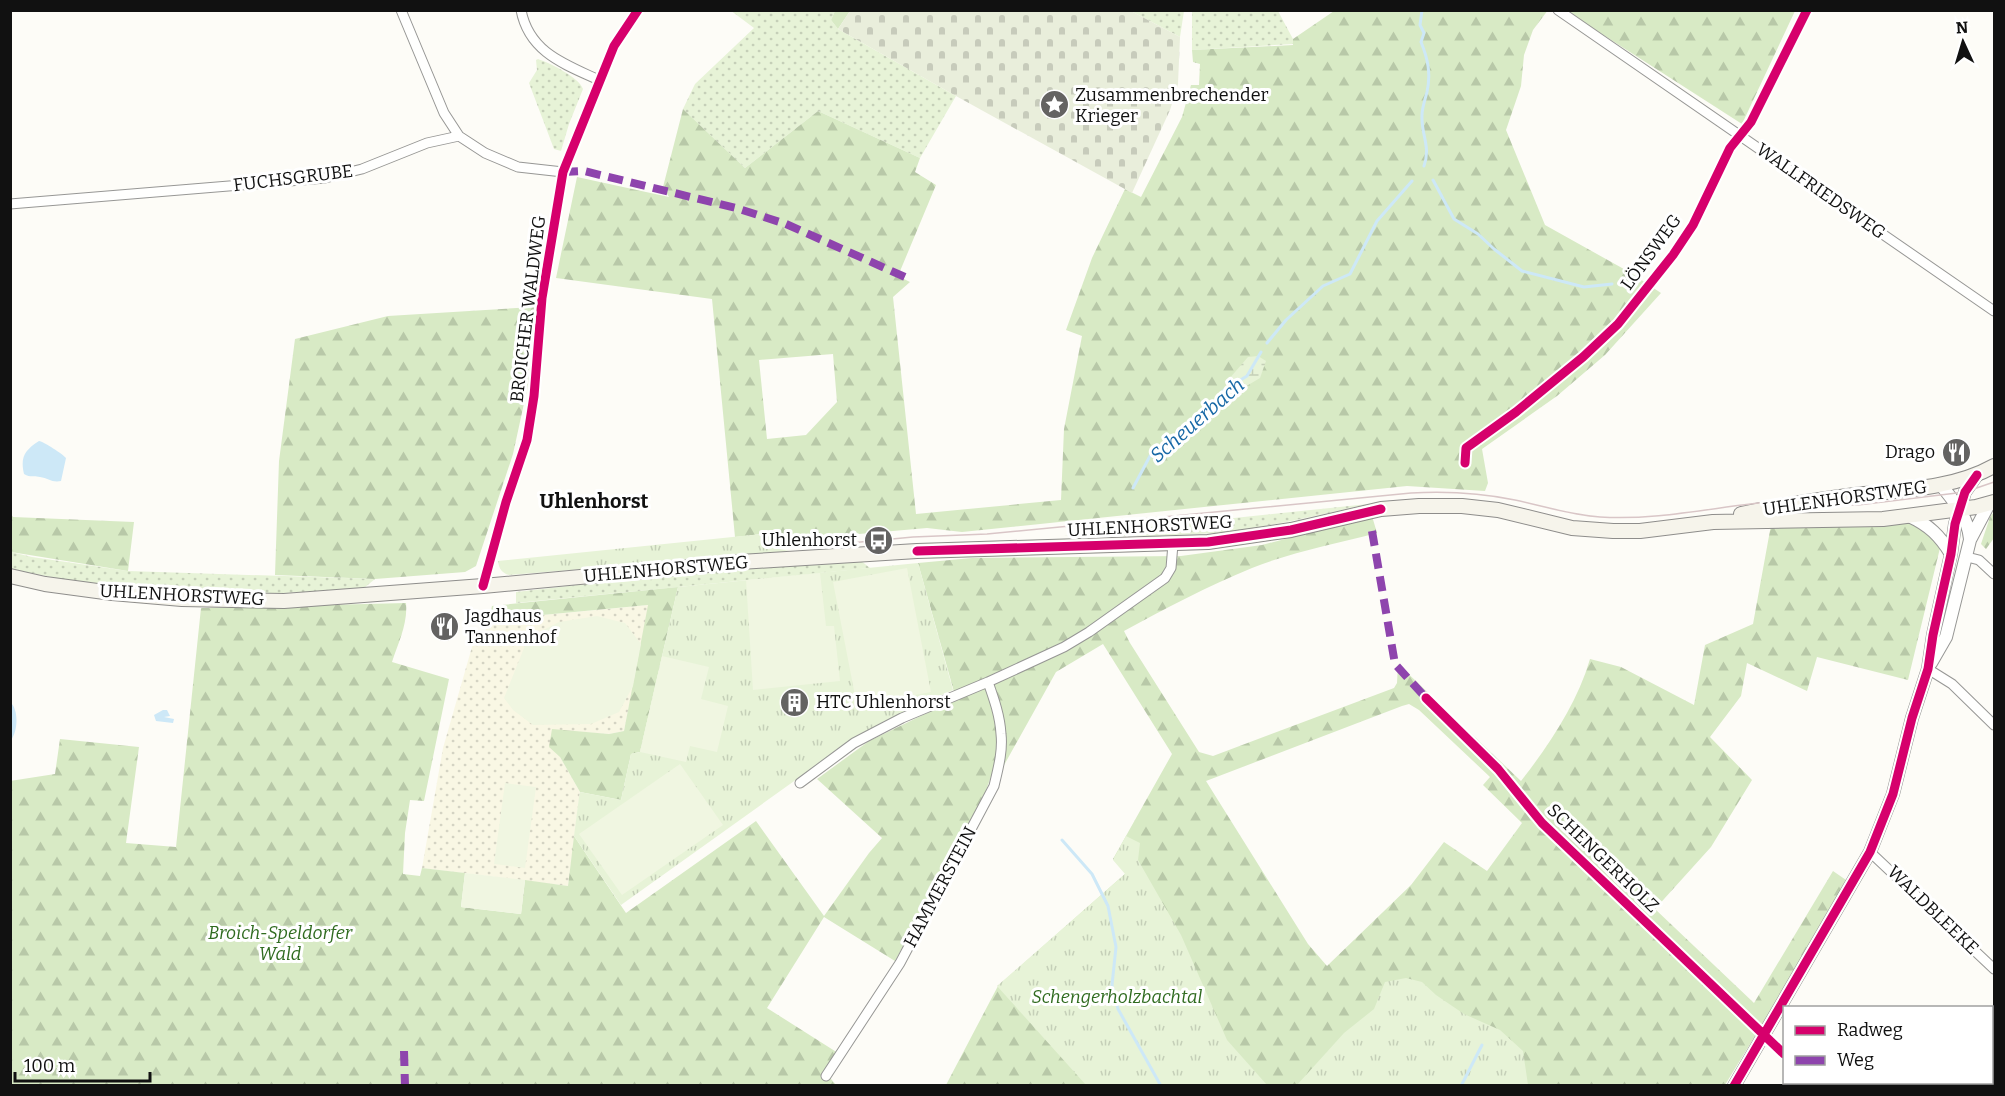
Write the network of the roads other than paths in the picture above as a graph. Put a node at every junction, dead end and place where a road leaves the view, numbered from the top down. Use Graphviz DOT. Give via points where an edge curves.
graph roads {
  1 [pos="401,10"];
  2 [pos="521,10"];
  3 [pos="638,10"];
  4 [pos="1558,10"];
  5 [pos="1807,10"];
  6 [pos="599,80"];
  7 [pos="1741,135"];
  8 [pos="459,136"];
  9 [pos="563,172"];
  10 [pos="10,204"];
  11 [pos="1995,311"];
  12 [pos="1465,463"];
  13 [pos="1995,466"];
  14 [pos="1977,475"];
  15 [pos="1940,484"];
  16 [pos="1992,503"];
  17 [pos="1960,509"];
  18 [pos="1909,516"];
  19 [pos="1713,522"];
  20 [pos="1970,540"];
  21 [pos="1173,544"];
  22 [pos="1951,554"];
  23 [pos="1967,557"];
  24 [pos="1995,574"];
  25 [pos="10,576"];
  26 [pos="483,586"];
  27 [pos="1928,669"];
  28 [pos="988,682"];
  29 [pos="1426,698"];
  30 [pos="1995,725"];
  31 [pos="800,783"];
  32 [pos="1870,852"];
  33 [pos="1995,969"];
  34 [pos="1765,1034"];
  35 [pos="1783,1052"];
  36 [pos="826,1076"];
  37 [pos="1734,1086"];
  1 -- 8 [label="street" via="444,113"];
  2 -- 6 [label="street" via="536,45 562,63"];
  3 -- 6 [label="street, BROICHER WALDWEG" via="614,46"];
  4 -- 7 [label="street, WALLFRIEDSWEG"];
  5 -- 7 [label="street, LÖNSWEG"];
  6 -- 9 [label="street, BROICHER WALDWEG"];
  7 -- 11 [label="street, WALLFRIEDSWEG"];
  7 -- 12 [label="street, LÖNSWEG" via="1730,148 1693,225 1618,324 1525,405 1466,448"];
  8 -- 9 [label="street" via="518,167"];
  8 -- 10 [label="street, FUCHSGRUBE" via="325,178"];
  9 -- 26 [label="street, BROICHER WALDWEG" via="542,298 527,440"];
  13 -- 14 [label="main road, UHLENHORSTWEG"];
  14 -- 15 [label="main road, UHLENHORSTWEG"];
  14 -- 17 [label="street" via="1965,492"];
  15 -- 17 [label="street"];
  15 -- 19 [label="main road, UHLENHORSTWEG" via="1834,498"];
  16 -- 17 [label="main road, UHLENHORSTWEG"];
  16 -- 20 [label="street"];
  17 -- 18 [label="main road, UHLENHORSTWEG"];
  17 -- 20 [label="street"];
  17 -- 22 [label="street"];
  18 -- 19 [label="main road, UHLENHORSTWEG" via="1856,521"];
  18 -- 22 [label="street" via="1937,533"];
  19 -- 21 [label="main road, UHLENHORSTWEG" via="1640,531 1593,531 1498,510 1419,506 1381,509 1259,536"];
  20 -- 23 [label="street"];
  21 -- 26 [label="main road, UHLENHORSTWEG" via="911,551"];
  21 -- 28 [label="street" via="1171,568 1165,578 1081,637"];
  22 -- 27 [label="street"];
  23 -- 24 [label="street" via="1979,560"];
  23 -- 27 [label="street" via="1946,637"];
  25 -- 26 [label="main road, UHLENHORSTWEG" via="112,593 193,600 284,601"];
  27 -- 30 [label="street" via="1952,684"];
  27 -- 32 [label="street" via="1893,794"];
  28 -- 31 [label="street" via="854,743"];
  28 -- 36 [label="street, HAMMERSTEIN" via="1001,734 994,786 900,963"];
  29 -- 34 [label="street, SCHENGERHOLZ" via="1498,769 1542,823"];
  32 -- 33 [label="street, WALDBLEEKE"];
  32 -- 34 [label="street"];
  34 -- 35 [label="street, SCHENGERHOLZ"];
  34 -- 37 [label="street"];
}
